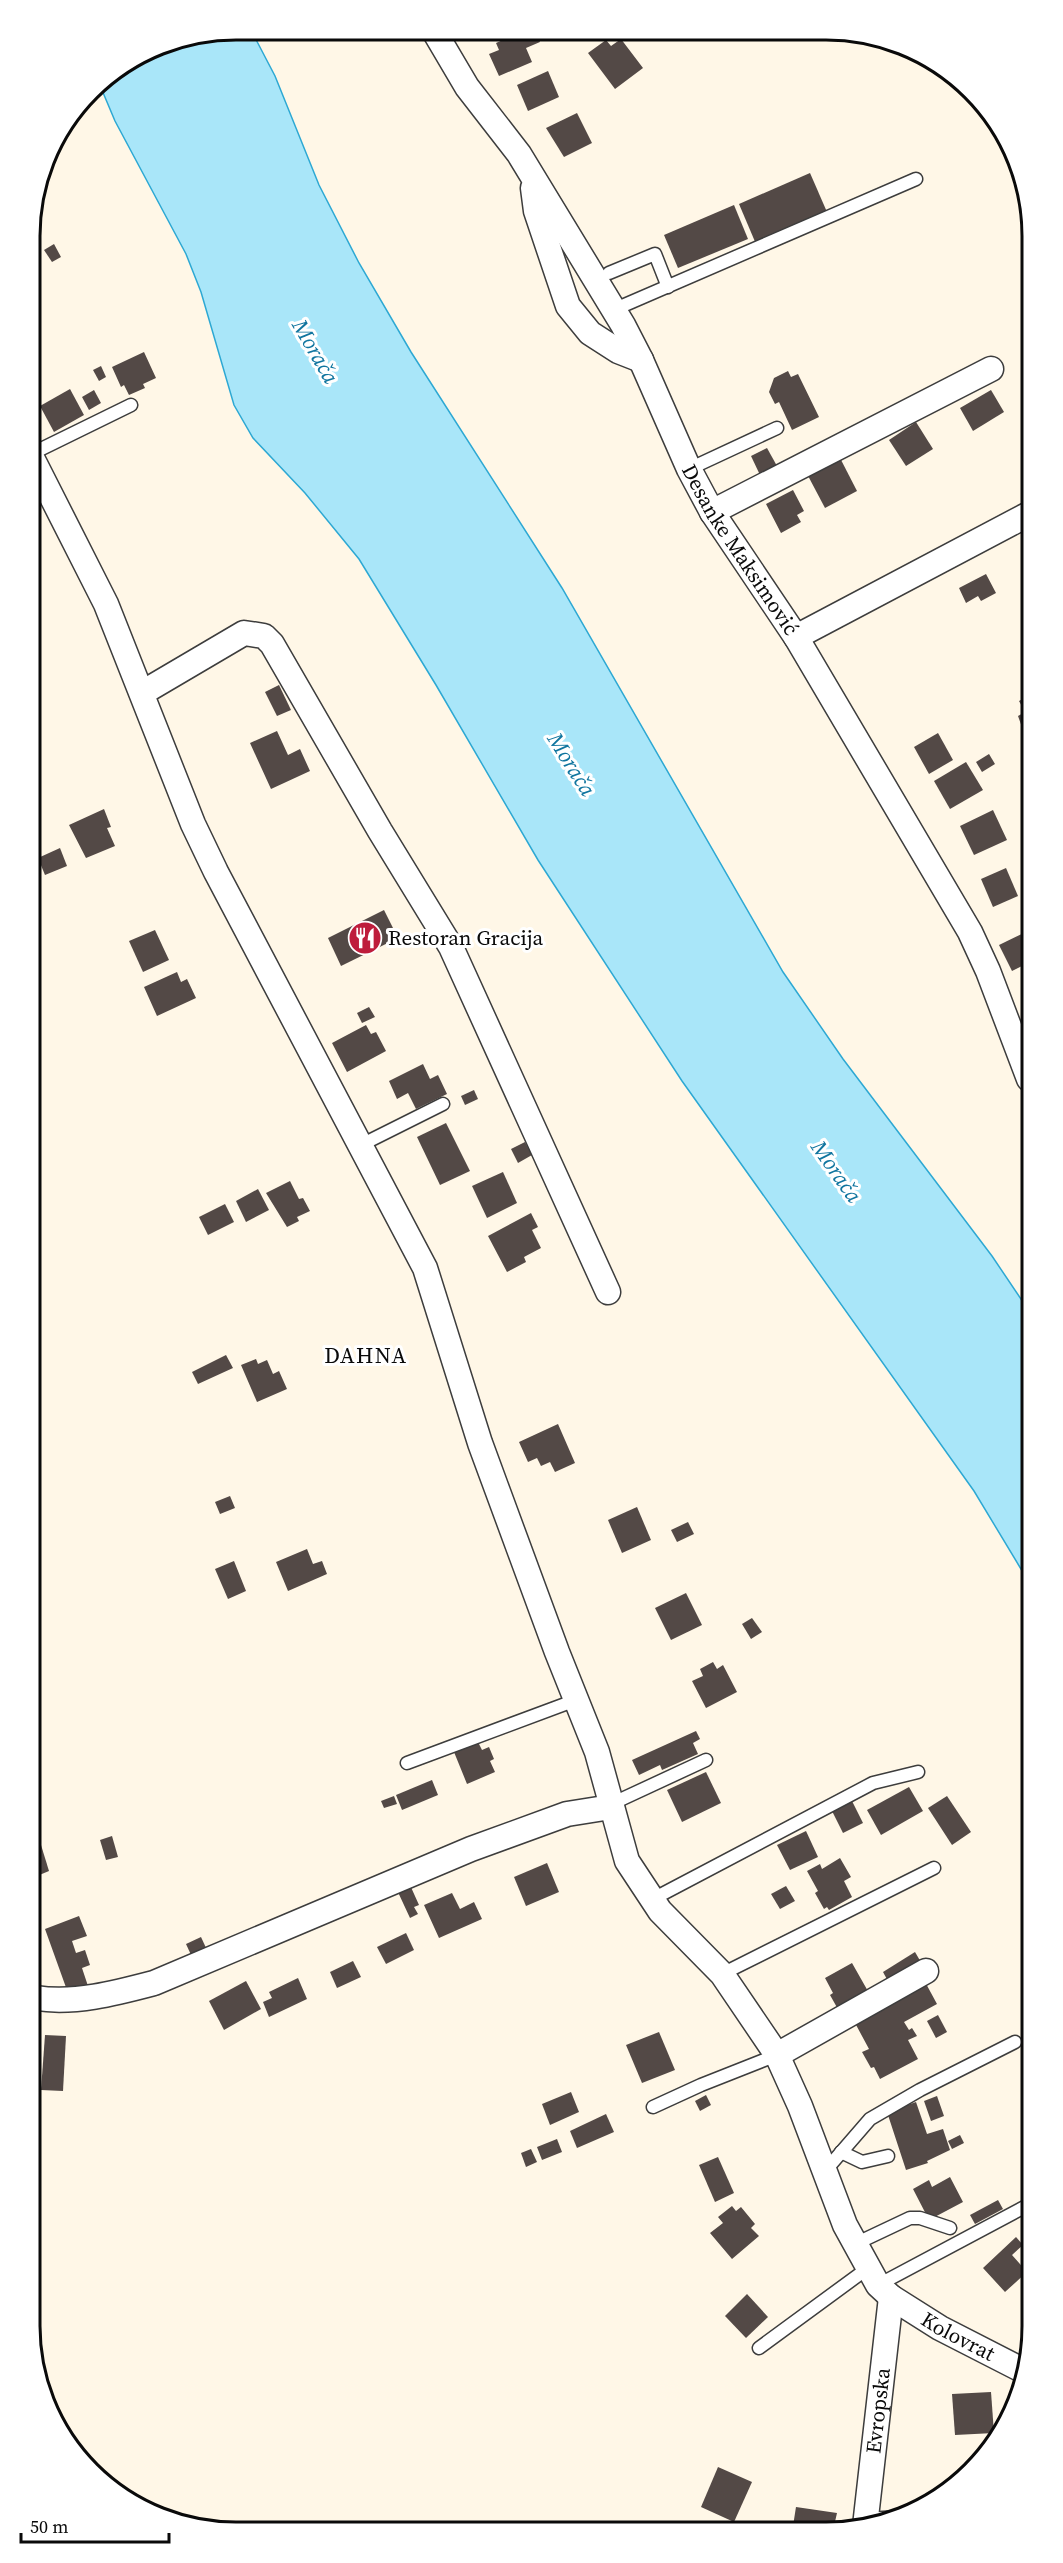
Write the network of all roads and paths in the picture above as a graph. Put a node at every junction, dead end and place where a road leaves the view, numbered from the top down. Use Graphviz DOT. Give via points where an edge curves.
graph roads {
  1 [pos="440,41"];
  2 [pos="532,176"];
  3 [pos="916,179"];
  4 [pos="609,273"];
  5 [pos="668,287"];
  6 [pos="613,310"];
  7 [pos="641,360"];
  8 [pos="991,369"];
  9 [pos="131,405"];
  10 [pos="777,428"];
  11 [pos="41,450"];
  12 [pos="689,469"];
  13 [pos="41,475"];
  14 [pos="712,512"];
  15 [pos="1023,517"];
  16 [pos="796,637"];
  17 [pos="142,693"];
  18 [pos="1023,1062"];
  19 [pos="443,1104"];
  20 [pos="359,1146"];
  21 [pos="608,1292"];
  22 [pos="576,1700"];
  23 [pos="706,1760"];
  24 [pos="407,1763"];
  25 [pos="918,1772"];
  26 [pos="611,1807"];
  27 [pos="934,1868"];
  28 [pos="651,1900"];
  29 [pos="926,1971"];
  30 [pos="722,1974"];
  31 [pos="40,1998"];
  32 [pos="1015,2042"];
  33 [pos="777,2055"];
  34 [pos="653,2107"];
  35 [pos="841,2152"];
  36 [pos="888,2156"];
  37 [pos="825,2171"];
  38 [pos="1022,2208"];
  39 [pos="950,2228"];
  40 [pos="855,2244"];
  41 [pos="879,2283"];
  42 [pos="759,2348"];
  43 [pos="1018,2368"];
  44 [pos="865,2518"];
  1 -- 2 [label="street, Desanke Maksimović" via="467,87"];
  2 -- 6 [label="street, Desanke Maksimović"];
  2 -- 7 [label="street" via="536,212 568,306 590,333"];
  3 -- 5 [label="lane"];
  4 -- 5 [label="lane" via="655,254"];
  5 -- 6 [label="lane"];
  6 -- 7 [label="street, Desanke Maksimović"];
  7 -- 12 [label="street, Desanke Maksimović"];
  8 -- 14 [label="street"];
  9 -- 11 [label="lane"];
  10 -- 12 [label="lane"];
  12 -- 14 [label="street, Desanke Maksimović"];
  13 -- 17 [label="street" via="106,604"];
  14 -- 16 [label="street, Desanke Maksimović"];
  15 -- 16 [label="street"];
  16 -- 18 [label="street, Desanke Maksimović" via="970,932"];
  17 -- 20 [label="street" via="216,873"];
  17 -- 21 [label="street" via="244,633 264,636 272,644 451,947"];
  19 -- 20 [label="lane"];
  20 -- 22 [label="street" via="425,1268 480,1443"];
  22 -- 24 [label="lane"];
  22 -- 26 [label="street" via="597,1752"];
  23 -- 26 [label="lane"];
  25 -- 28 [label="lane" via="873,1784"];
  26 -- 28 [label="street" via="627,1862"];
  26 -- 31 [label="street" via="567,1814 471,1849 153,1983 106,1995 66,2000"];
  27 -- 30 [label="lane"];
  28 -- 30 [label="street"];
  29 -- 33 [label="street"];
  30 -- 33 [label="street"];
  32 -- 35 [label="lane" via="870,2119"];
  33 -- 34 [label="lane"];
  33 -- 37 [label="street"];
  35 -- 36 [label="lane" via="862,2162"];
  35 -- 37 [label="lane"];
  37 -- 40 [label="street"];
  38 -- 41 [label="lane"];
  39 -- 40 [label="lane" via="910,2218"];
  40 -- 41 [label="street"];
  41 -- 42 [label="lane"];
  41 -- 43 [label="street, Kolovrat" via="940,2328"];
  41 -- 44 [label="street, Evropska"];
}
